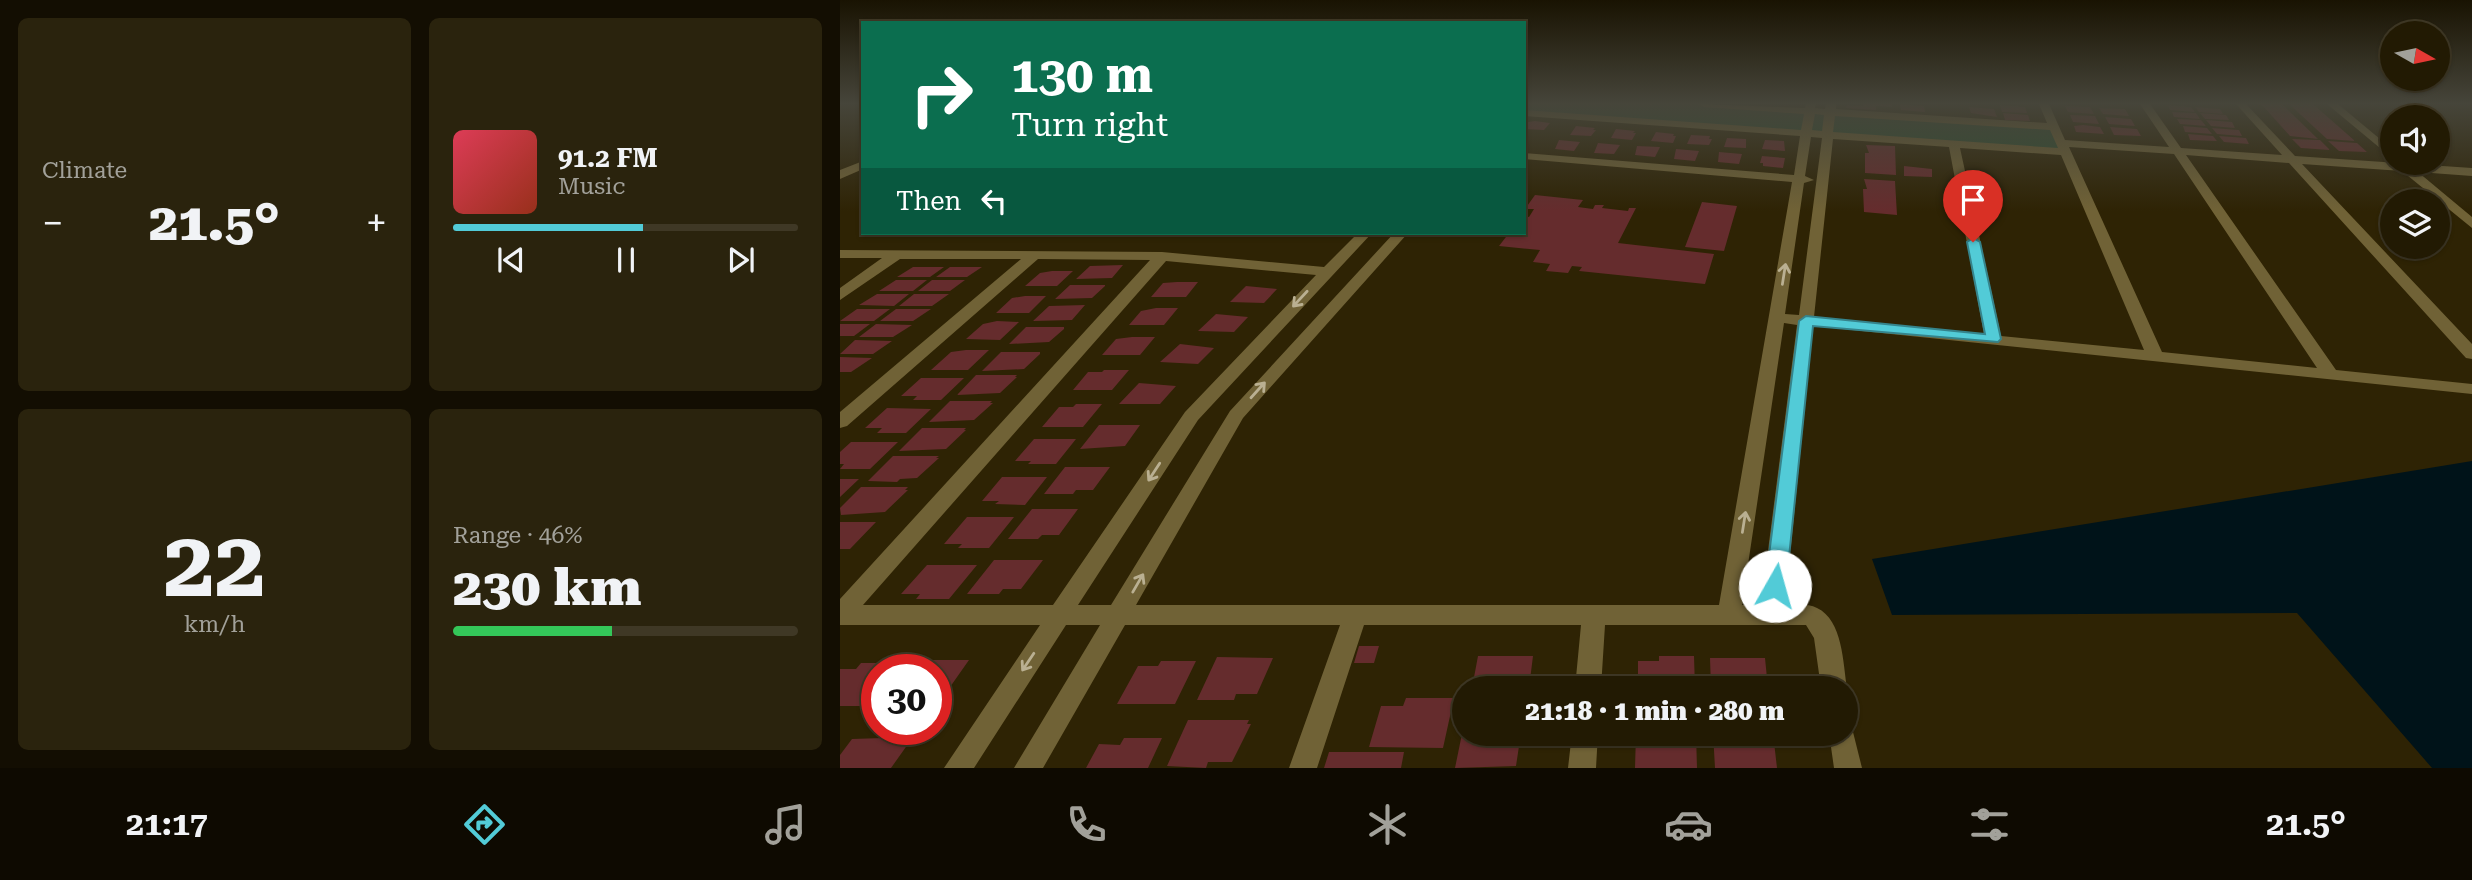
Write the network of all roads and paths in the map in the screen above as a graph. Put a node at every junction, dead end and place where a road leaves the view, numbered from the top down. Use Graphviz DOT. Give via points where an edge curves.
graph roads {
  1 [pos="2060,139"];
  2 [pos="1806,140"];
  3 [pos="1826,140"];
  4 [pos="1895,140"];
  5 [pos="2042,140"];
  6 [pos="2072,140"];
  7 [pos="2170,140"];
  8 [pos="2274,140"];
  9 [pos="1954,144"];
  10 [pos="2175,147"];
  11 [pos="2288,155"];
  12 [pos="1526,156"];
  13 [pos="2380,157"];
  14 [pos="2380,163"];
  15 [pos="2450,163"];
  16 [pos="2472,164"];
  17 [pos="861,165"];
  18 [pos="2450,170"];
  19 [pos="2472,172"];
  20 [pos="840,175"];
  21 [pos="2415,175"];
  22 [pos="1799,179"];
  23 [pos="1822,181"];
  24 [pos="2472,224"];
  25 [pos="1363,235"];
  26 [pos="1399,235"];
  27 [pos="899,253"];
  28 [pos="840,254"];
  29 [pos="1036,254"];
  30 [pos="1343,255"];
  31 [pos="1162,256"];
  32 [pos="1377,258"];
  33 [pos="1326,272"];
  34 [pos="840,295"];
  35 [pos="1777,318"];
  36 [pos="1806,321"];
  37 [pos="1993,339"];
  38 [pos="2472,354"];
  39 [pos="2155,356"];
  40 [pos="2330,374"];
  41 [pos="2472,389"];
  42 [pos="840,422"];
  43 [pos="1772,613"];
  44 [pos="1729,614"];
  45 [pos="840,615"];
  46 [pos="1060,615"];
  47 [pos="1119,615"];
  48 [pos="1355,616"];
  49 [pos="1594,617"];
  50 [pos="1589,676"];
  51 [pos="1832,676"];
  52 [pos="1584,746"];
  53 [pos="1844,746"];
  54 [pos="958,768"];
  55 [pos="1028,768"];
  56 [pos="1303,768"];
  57 [pos="1582,768"];
  58 [pos="1848,768"];
  1 -- 39 [label="street"];
  2 -- 22 [label="street"];
  3 -- 23 [label="street"];
  4 -- 9 [label="street"];
  5 -- 9 [label="street"];
  6 -- 10 [label="street"];
  7 -- 10 [label="street"];
  8 -- 11 [label="street"];
  9 -- 37 [label="street"];
  10 -- 11 [label="street"];
  10 -- 40 [label="street"];
  11 -- 13 [label="street"];
  11 -- 14 [label="street"];
  11 -- 38 [label="street"];
  12 -- 22 [label="street"];
  15 -- 16 [label="street"];
  17 -- 20 [label="street"];
  18 -- 19 [label="street"];
  21 -- 24 [label="street"];
  22 -- 23 [label="street"];
  35 -- 22 [label="street, one-way"];
  23 -- 36 [label="street"];
  25 -- 30 [label="street"];
  26 -- 32 [label="street"];
  27 -- 28 [label="street"];
  27 -- 29 [label="street"];
  27 -- 34 [label="street"];
  29 -- 31 [label="street"];
  29 -- 42 [label="street"];
  30 -- 32 [label="street"];
  30 -- 33 [label="street"];
  31 -- 33 [label="street"];
  31 -- 45 [label="street"];
  47 -- 32 [label="street, one-way" via="1236,415"];
  33 -- 46 [label="street, one-way" via="1191,416"];
  35 -- 36 [label="street"];
  44 -- 35 [label="street, one-way"];
  36 -- 37 [label="street"];
  36 -- 43 [label="street"];
  37 -- 39 [label="street"];
  39 -- 40 [label="street"];
  40 -- 41 [label="street"];
  43 -- 44 [label="street"];
  43 -- 51 [label="street" via="1811,615 1820,621"];
  44 -- 49 [label="street"];
  45 -- 46 [label="street"];
  46 -- 47 [label="street"];
  46 -- 54 [label="street, one-way"];
  47 -- 48 [label="street"];
  47 -- 55 [label="street"];
  48 -- 49 [label="street"];
  48 -- 56 [label="street"];
  49 -- 50 [label="street"];
  52 -- 57 [label="street"];
  53 -- 58 [label="street"];
}
